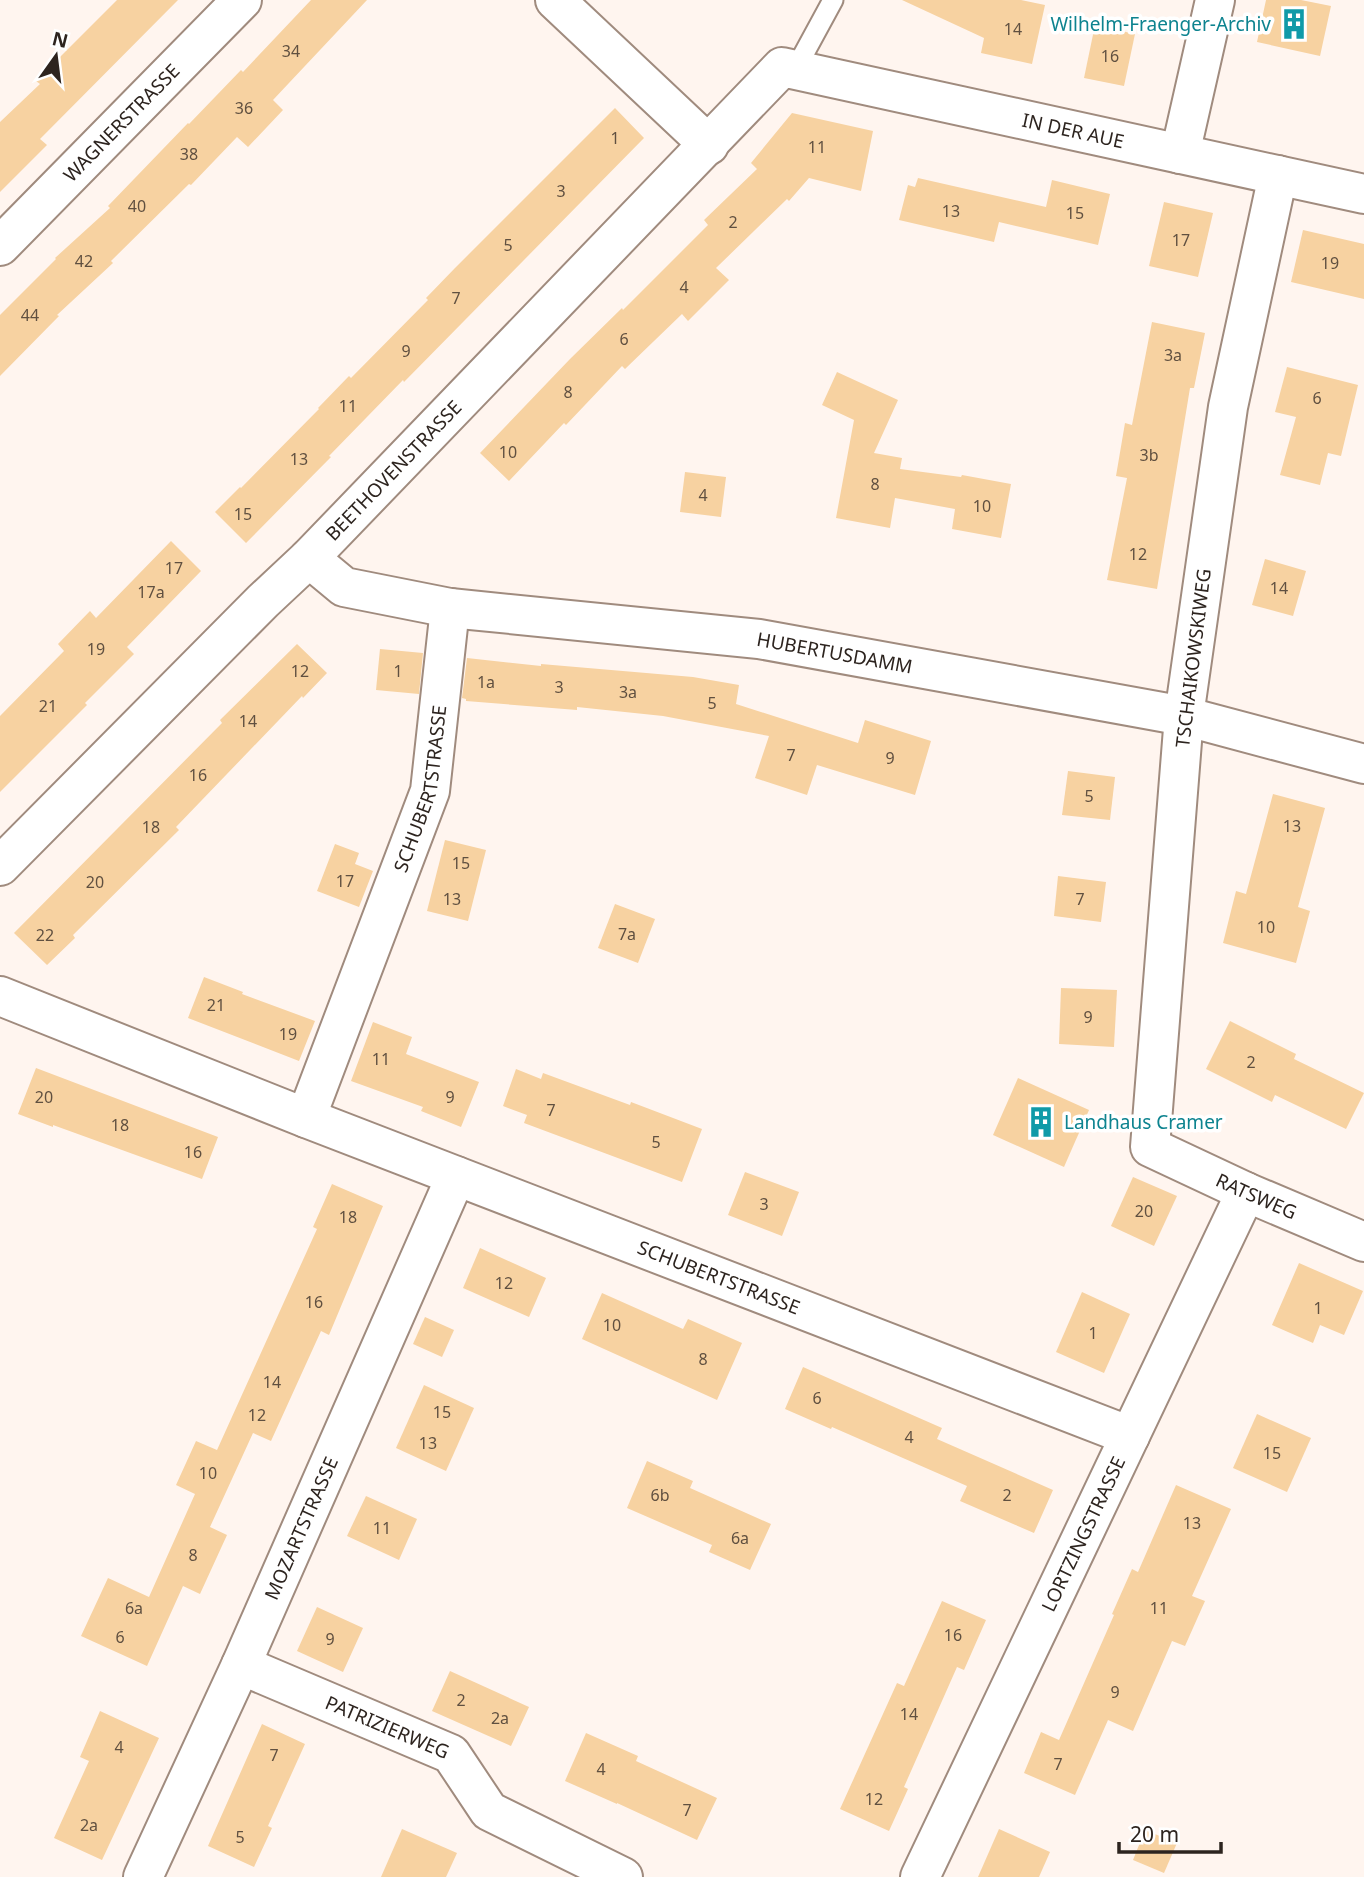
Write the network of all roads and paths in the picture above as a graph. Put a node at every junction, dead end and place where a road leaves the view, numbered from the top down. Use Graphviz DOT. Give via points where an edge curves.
graph roads {
  1 [pos="242,0"];
  2 [pos="555,0"];
  3 [pos="833,0"];
  4 [pos="1215,0"];
  5 [pos="789,69"];
  6 [pos="709,145"];
  7 [pos="1180,154"];
  8 [pos="1278,175"];
  9 [pos="1364,194"];
  10 [pos="0,246"];
  11 [pos="309,558"];
  12 [pos="450,608"];
  13 [pos="1184,716"];
  14 [pos="1364,764"];
  15 [pos="0,866"];
  16 [pos="0,996"];
  17 [pos="306,1118"];
  18 [pos="1150,1147"];
  19 [pos="456,1176"];
  20 [pos="1246,1192"];
  21 [pos="1364,1242"];
  22 [pos="1130,1436"];
  23 [pos="241,1665"];
  24 [pos="143,1877"];
  25 [pos="623,1877"];
  26 [pos="920,1877"];
  1 -- 10 [label="street, WAGNERSTRASSE"];
  2 -- 6 [label="street"];
  3 -- 5 [label="lane"];
  4 -- 7 [label="street"];
  5 -- 6 [label="street, BEETHOVENSTRASSE"];
  5 -- 7 [label="street, IN DER AUE"];
  6 -- 11 [label="street, BEETHOVENSTRASSE"];
  7 -- 8 [label="street, IN DER AUE"];
  8 -- 9 [label="street, IN DER AUE"];
  8 -- 13 [label="street, TSCHAIKOWSKIWEG" via="1228,407"];
  11 -- 12 [label="street, HUBERTUSDAMM" via="344,587"];
  11 -- 15 [label="street, BEETHOVENSTRASSE"];
  12 -- 13 [label="street, HUBERTUSDAMM" via="759,639"];
  12 -- 17 [label="street, SCHUBERTSTRASSE" via="430,791"];
  13 -- 14 [label="street, HUBERTUSDAMM"];
  13 -- 18 [label="street, TSCHAIKOWSKIWEG"];
  16 -- 17 [label="street, SCHUBERTSTRASSE"];
  17 -- 19 [label="street, SCHUBERTSTRASSE"];
  18 -- 20 [label="street, RATSWEG"];
  19 -- 22 [label="street, SCHUBERTSTRASSE"];
  19 -- 23 [label="street, MOZARTSTRASSE"];
  20 -- 21 [label="street, RATSWEG"];
  20 -- 22 [label="street, LORTZINGSTRASSE"];
  22 -- 26 [label="street, LORTZINGSTRASSE"];
  23 -- 24 [label="street, MOZARTSTRASSE"];
  23 -- 25 [label="street, PATRIZIERWEG" via="451,1754 489,1811"];
}
